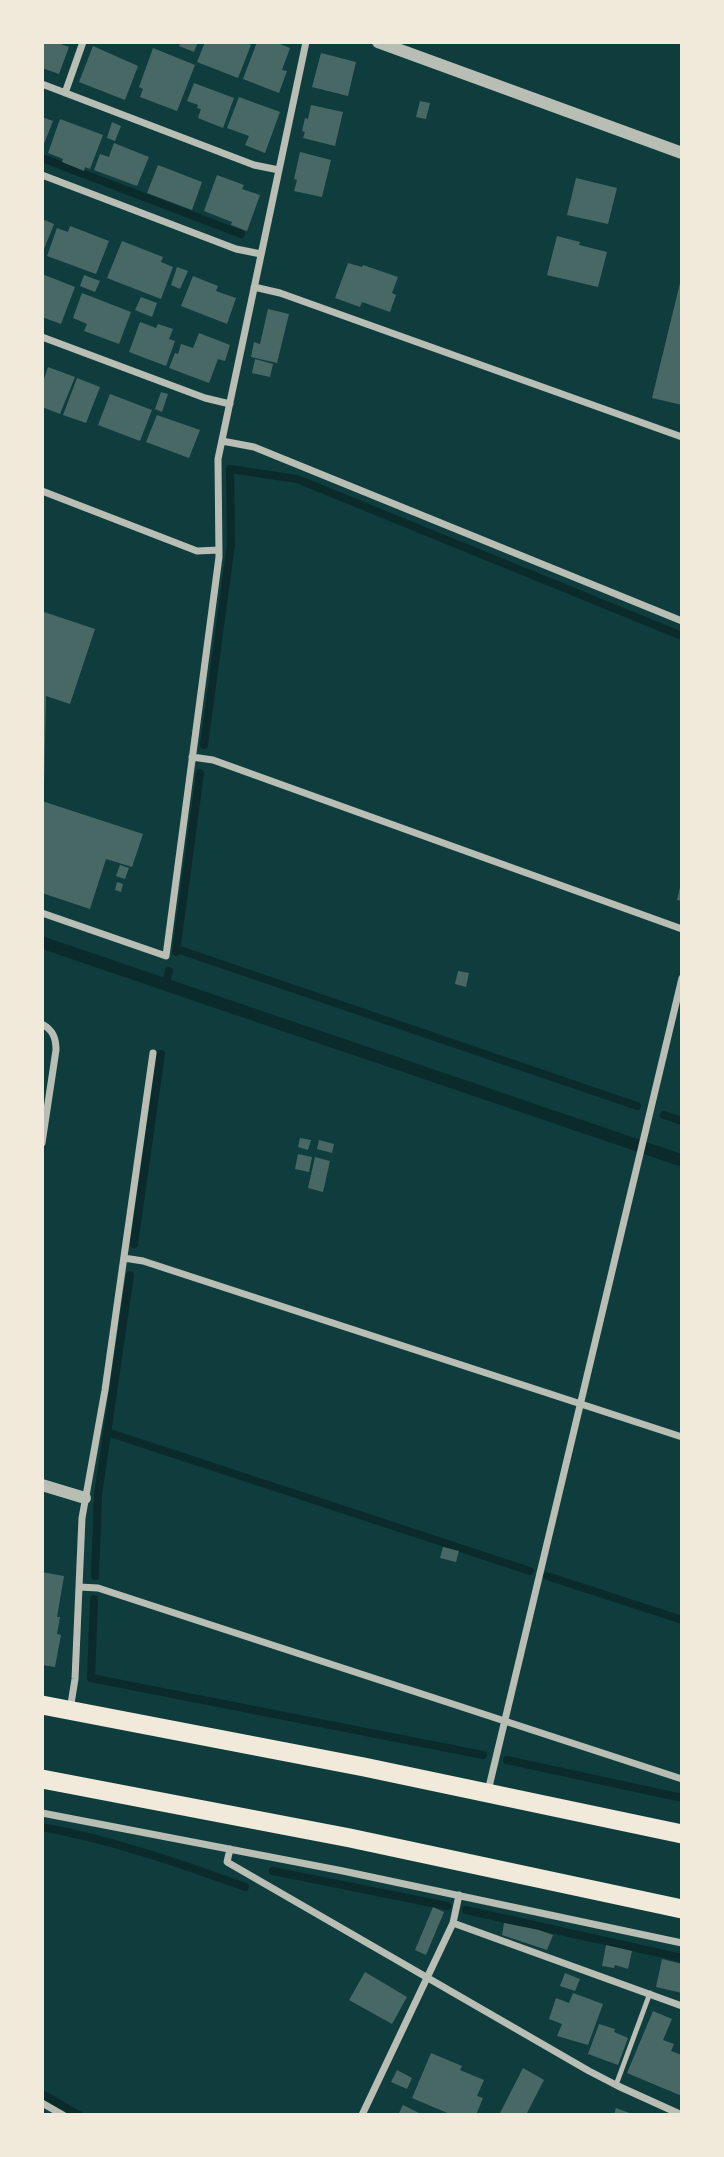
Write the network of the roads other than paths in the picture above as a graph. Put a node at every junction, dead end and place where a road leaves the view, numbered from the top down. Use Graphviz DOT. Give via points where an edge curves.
graph roads {
  1 [pos="83,42"];
  2 [pos="306,42"];
  3 [pos="378,42"];
  4 [pos="42,84"];
  5 [pos="65,93"];
  6 [pos="682,153"];
  7 [pos="279,170"];
  8 [pos="44,176"];
  9 [pos="42,187"];
  10 [pos="261,254"];
  11 [pos="254,287"];
  12 [pos="42,337"];
  13 [pos="230,404"];
  14 [pos="682,437"];
  15 [pos="222,440"];
  16 [pos="42,491"];
  17 [pos="219,550"];
  18 [pos="682,621"];
  19 [pos="192,757"];
  20 [pos="42,914"];
  21 [pos="682,929"];
  22 [pos="682,978"];
  23 [pos="42,1024"];
  24 [pos="153,1053"];
  25 [pos="42,1143"];
  26 [pos="124,1258"];
  27 [pos="580,1404"];
  28 [pos="682,1437"];
  29 [pos="42,1485"];
  30 [pos="85,1498"];
  31 [pos="79,1587"];
  32 [pos="42,1705"];
  33 [pos="70,1710"];
  34 [pos="504,1720"];
  35 [pos="42,1779"];
  36 [pos="682,1779"];
  37 [pos="488,1792"];
  38 [pos="42,1813"];
  39 [pos="682,1834"];
  40 [pos="230,1849"];
  41 [pos="460,1895"];
  42 [pos="682,1909"];
  43 [pos="453,1923"];
  44 [pos="682,1943"];
  45 [pos="428,1977"];
  46 [pos="650,1993"];
  47 [pos="682,2006"];
  48 [pos="616,2085"];
  49 [pos="42,2103"];
  50 [pos="364,2114"];
  51 [pos="63,2115"];
  52 [pos="682,2115"];
  1 -- 5 [label="street"];
  2 -- 7 [label="street"];
  3 -- 6 [label="street"];
  4 -- 5 [label="street"];
  5 -- 7 [label="street" via="254,165"];
  7 -- 10 [label="street"];
  8 -- 9 [label="street"];
  8 -- 10 [label="street" via="236,249"];
  10 -- 11 [label="street"];
  11 -- 13 [label="street"];
  11 -- 14 [label="street"];
  12 -- 13 [label="street"];
  13 -- 15 [label="street"];
  15 -- 17 [label="street"];
  15 -- 18 [label="street" via="254,447"];
  16 -- 17 [label="street" via="197,551"];
  17 -- 19 [label="street"];
  19 -- 20 [label="street" via="166,956"];
  19 -- 21 [label="street" via="213,760"];
  22 -- 27 [label="street"];
  23 -- 25 [label="street" via="56,1038 57,1050"];
  24 -- 26 [label="street"];
  26 -- 27 [label="street"];
  26 -- 30 [label="street"];
  27 -- 28 [label="street"];
  27 -- 34 [label="street"];
  29 -- 30 [label="street"];
  30 -- 31 [label="street"];
  31 -- 33 [label="street"];
  31 -- 34 [label="street" via="98,1588"];
  32 -- 33 [label="highway"];
  33 -- 37 [label="highway"];
  34 -- 36 [label="street"];
  34 -- 37 [label="street"];
  35 -- 42 [label="highway"];
  37 -- 39 [label="highway"];
  38 -- 40 [label="street"];
  40 -- 41 [label="street"];
  40 -- 45 [label="street" via="227,1862"];
  41 -- 43 [label="street"];
  41 -- 44 [label="street"];
  43 -- 45 [label="street"];
  43 -- 46 [label="street"];
  45 -- 48 [label="street"];
  45 -- 50 [label="street"];
  46 -- 47 [label="street"];
  46 -- 48 [label="lane"];
  48 -- 52 [label="street"];
  49 -- 51 [label="street"];
}
